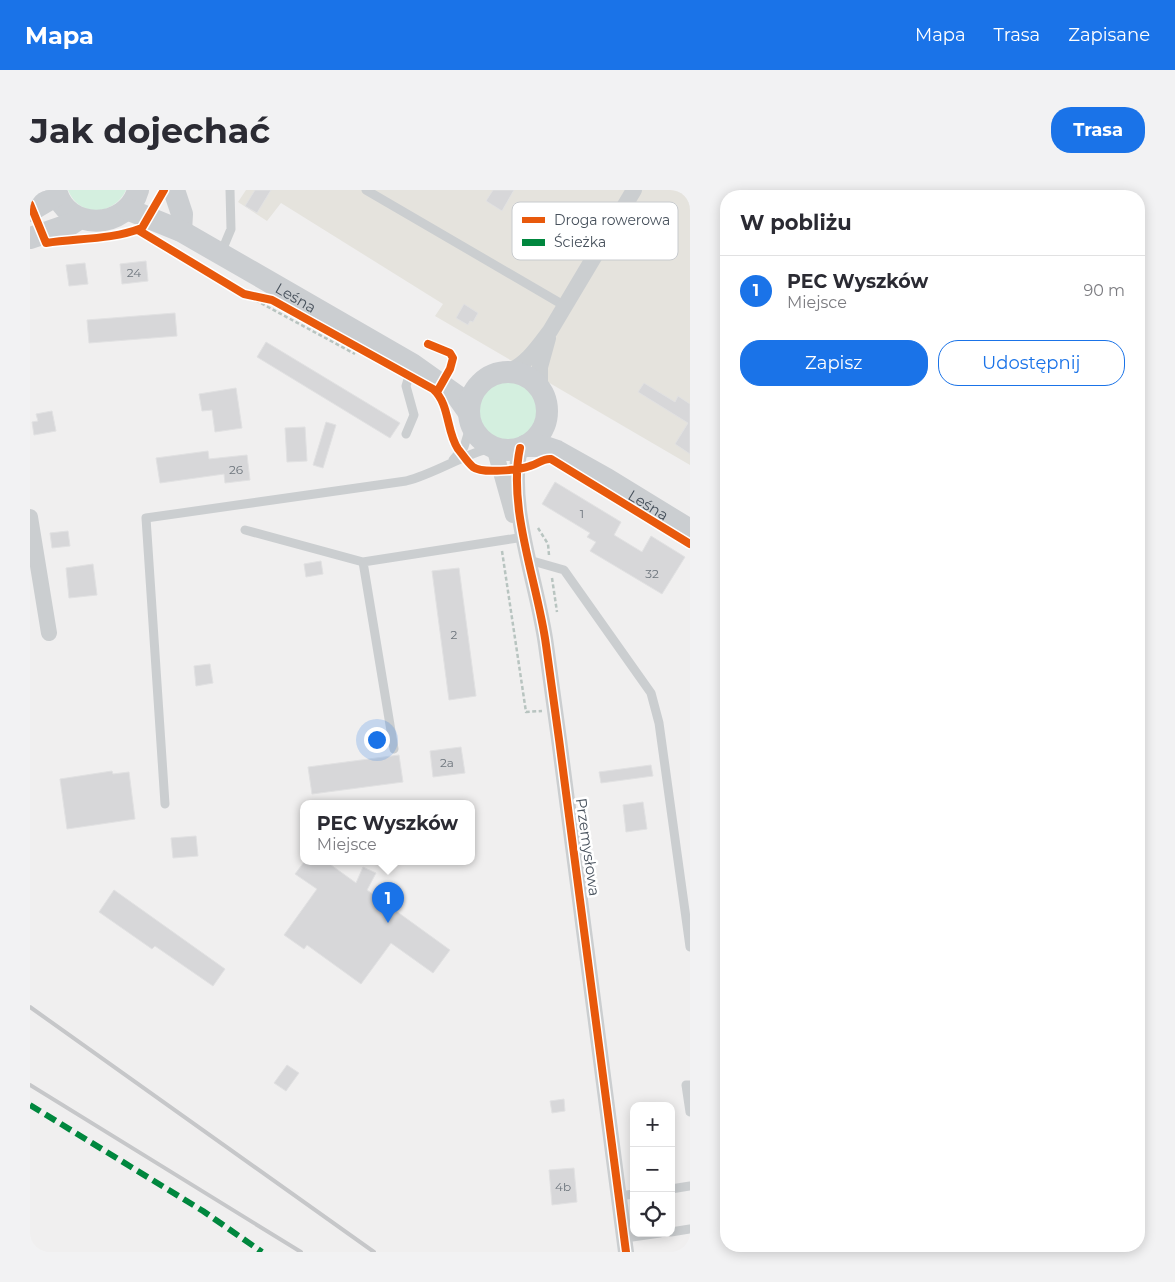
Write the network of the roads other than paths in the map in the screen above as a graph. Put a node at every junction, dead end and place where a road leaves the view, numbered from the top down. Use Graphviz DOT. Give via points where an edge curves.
graph roads {
  1 [pos="174,190"];
  2 [pos="230,190"];
  3 [pos="366,190"];
  4 [pos="634,190"];
  5 [pos="56,192"];
  6 [pos="134,197"];
  7 [pos="627,202"];
  8 [pos="30,211"];
  9 [pos="80,218"];
  10 [pos="181,231"];
  11 [pos="30,238"];
  12 [pos="220,254"];
  13 [pos="592,260"];
  14 [pos="565,306"];
  15 [pos="550,331"];
  16 [pos="412,364"];
  17 [pos="498,374"];
  18 [pos="540,390"];
  19 [pos="547,411"];
  20 [pos="470,418"];
  21 [pos="406,434"];
  22 [pos="494,447"];
  23 [pos="522,447"];
  24 [pos="445,467"];
  25 [pos="607,479"];
  26 [pos="30,517"];
  27 [pos="246,530"];
  28 [pos="690,530"];
  29 [pos="524,537"];
  30 [pos="529,560"];
  31 [pos="363,562"];
  32 [pos="49,633"];
  33 [pos="394,749"];
  34 [pos="165,804"];
  35 [pos="690,947"];
  36 [pos="690,1085"];
  37 [pos="690,1112"];
  38 [pos="690,1186"];
  39 [pos="675,1188"];
  40 [pos="626,1195"];
  41 [pos="690,1229"];
  42 [pos="675,1231"];
  43 [pos="649,1237"];
  44 [pos="626,1245"];
  1 -- 10 [label="street" via="182,214"];
  2 -- 12 [label="lane" via="231,229"];
  3 -- 14 [label="lane"];
  4 -- 7 [label="street"];
  5 -- 8 [label="street"];
  5 -- 9 [label="street" via="62,205"];
  6 -- 9 [label="street" via="117,216 105,221 92,222"];
  6 -- 10 [label="street, Leśna"];
  9 -- 11 [label="street"];
  10 -- 12 [label="street, Leśna"];
  12 -- 16 [label="street, Leśna"];
  13 -- 14 [label="street"];
  14 -- 15 [label="street"];
  15 -- 17 [label="street" via="519,366"];
  15 -- 18 [label="street" via="540,367"];
  16 -- 17 [label="street, Leśna" via="462,378 480,379"];
  16 -- 20 [label="street, Leśna" via="457,396"];
  16 -- 21 [label="lane" via="406,386 414,415"];
  17 -- 18 [label="street" via="526,376"];
  17 -- 20 [label="street" via="473,392"];
  18 -- 19 [label="street"];
  19 -- 23 [label="street" via="543,428"];
  19 -- 25 [label="street, Leśna" via="556,433"];
  20 -- 22 [label="street" via="484,442"];
  20 -- 24 [label="lane" via="464,447"];
  22 -- 23 [label="street" via="507,450"];
  22 -- 24 [label="lane"];
  22 -- 29 [label="street, Przemysłowa" via="512,510"];
  23 -- 25 [label="street, Leśna" via="542,446 556,451"];
  23 -- 29 [label="street, Przemysłowa" via="517,483"];
  24 -- 34 [label="lane" via="406,481 146,518"];
  25 -- 28 [label="street, Leśna"];
  26 -- 32 [label="street"];
  27 -- 31 [label="lane"];
  29 -- 30 [label="street, Przemysłowa"];
  29 -- 31 [label="lane"];
  30 -- 35 [label="lane" via="564,570 651,693 659,723"];
  30 -- 40 [label="street, Przemysłowa" via="543,624"];
  31 -- 33 [label="lane"];
  36 -- 37 [label="lane" via="686,1085"];
  38 -- 39 [label="lane"];
  40 -- 44 [label="street, Przemysłowa"];
  41 -- 42 [label="lane"];
  43 -- 44 [label="lane"];
}
